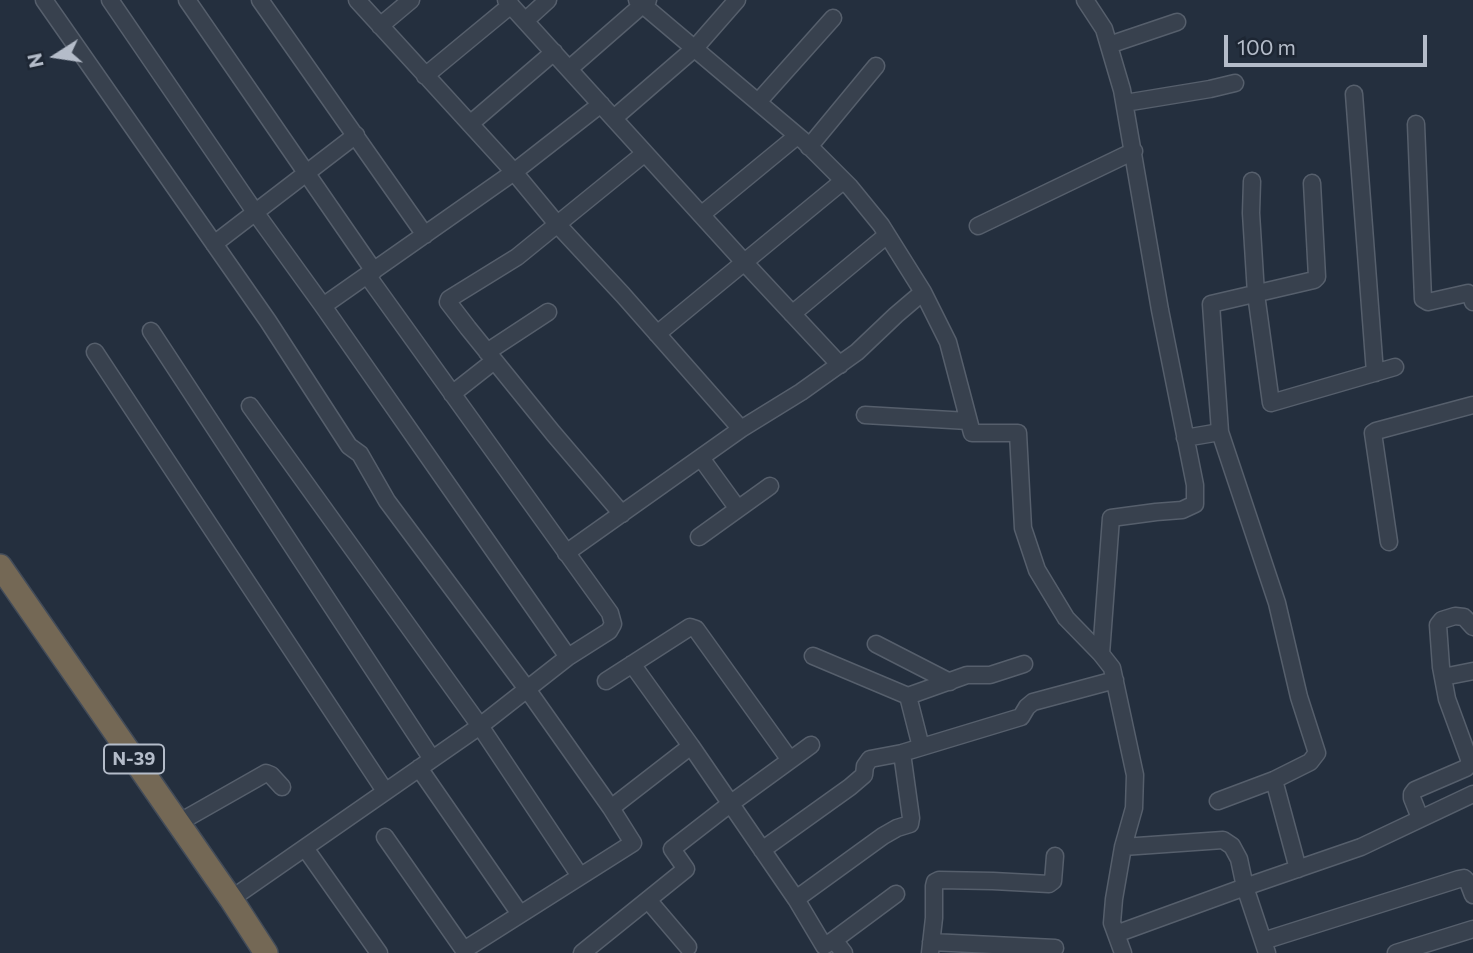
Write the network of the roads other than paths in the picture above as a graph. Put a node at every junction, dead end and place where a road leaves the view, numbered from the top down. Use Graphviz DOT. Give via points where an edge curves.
graph roads {
  1 [pos="44,0"];
  2 [pos="110,0"];
  3 [pos="187,0"];
  4 [pos="260,0"];
  5 [pos="356,0"];
  6 [pos="411,0"];
  7 [pos="548,0"];
  8 [pos="737,0"];
  9 [pos="1087,0"];
  10 [pos="643,2"];
  11 [pos="509,3"];
  12 [pos="832,18"];
  13 [pos="525,21"];
  14 [pos="1177,22"];
  15 [pos="380,26"];
  16 [pos="1109,45"];
  17 [pos="695,48"];
  18 [pos="554,52"];
  19 [pos="876,66"];
  20 [pos="569,69"];
  21 [pos="425,76"];
  22 [pos="1235,83"];
  23 [pos="1354,94"];
  24 [pos="758,102"];
  25 [pos="1125,103"];
  26 [pos="601,104"];
  27 [pos="614,118"];
  28 [pos="470,124"];
  29 [pos="1416,124"];
  30 [pos="356,135"];
  31 [pos="803,141"];
  32 [pos="1134,151"];
  33 [pos="645,153"];
  34 [pos="514,172"];
  35 [pos="306,173"];
  36 [pos="843,181"];
  37 [pos="1252,181"];
  38 [pos="1312,183"];
  39 [pos="255,212"];
  40 [pos="701,215"];
  41 [pos="557,224"];
  42 [pos="978,226"];
  43 [pos="425,235"];
  44 [pos="887,235"];
  45 [pos="214,244"];
  46 [pos="744,262"];
  47 [pos="371,273"];
  48 [pos="923,292"];
  49 [pos="1256,294"];
  50 [pos="1473,302"];
  51 [pos="323,306"];
  52 [pos="548,312"];
  53 [pos="792,314"];
  54 [pos="151,331"];
  55 [pos="657,334"];
  56 [pos="95,352"];
  57 [pos="490,356"];
  58 [pos="840,365"];
  59 [pos="1395,367"];
  60 [pos="1375,373"];
  61 [pos="452,394"];
  62 [pos="1473,405"];
  63 [pos="250,406"];
  64 [pos="865,415"];
  65 [pos="968,421"];
  66 [pos="741,429"];
  67 [pos="1220,432"];
  68 [pos="1185,438"];
  69 [pos="701,458"];
  70 [pos="770,486"];
  71 [pos="738,509"];
  72 [pos="622,514"];
  73 [pos="699,537"];
  74 [pos="1389,542"];
  75 [pos="566,553"];
  76 [pos="0,566"];
  77 [pos="1473,627"];
  78 [pos="876,644"];
  79 [pos="1101,653"];
  80 [pos="813,656"];
  81 [pos="568,657"];
  82 [pos="632,664"];
  83 [pos="1024,664"];
  84 [pos="1473,671"];
  85 [pos="1443,677"];
  86 [pos="1115,680"];
  87 [pos="606,681"];
  88 [pos="950,682"];
  89 [pos="527,689"];
  90 [pos="908,696"];
  91 [pos="480,726"];
  92 [pos="811,745"];
  93 [pos="691,746"];
  94 [pos="921,747"];
  95 [pos="902,753"];
  96 [pos="790,760"];
  97 [pos="426,764"];
  98 [pos="1274,780"];
  99 [pos="282,787"];
  100 [pos="385,791"];
  101 [pos="1473,793"];
  102 [pos="1218,801"];
  103 [pos="730,804"];
  104 [pos="611,808"];
  105 [pos="1420,818"];
  106 [pos="178,823"];
  107 [pos="385,837"];
  108 [pos="1123,847"];
  109 [pos="305,848"];
  110 [pos="762,850"];
  111 [pos="1055,856"];
  112 [pos="1298,869"];
  113 [pos="580,876"];
  114 [pos="1245,887"];
  115 [pos="896,894"];
  116 [pos="1473,895"];
  117 [pos="231,899"];
  118 [pos="796,899"];
  119 [pos="648,900"];
  120 [pos="520,914"];
  121 [pos="1473,929"];
  122 [pos="1116,934"];
  123 [pos="688,947"];
  124 [pos="839,947"];
  125 [pos="931,947"];
  126 [pos="1265,947"];
  127 [pos="1055,948"];
  128 [pos="1415,950"];
  129 [pos="466,952"];
  130 [pos="1121,952"];
  131 [pos="266,953"];
  132 [pos="379,953"];
  133 [pos="582,953"];
  134 [pos="1396,953"];
  1 -- 45 [label="street"];
  2 -- 39 [label="street"];
  3 -- 35 [label="street"];
  4 -- 30 [label="street"];
  5 -- 15 [label="street"];
  6 -- 15 [label="street"];
  7 -- 13 [label="street"];
  8 -- 17 [label="street"];
  9 -- 16 [label="street"];
  10 -- 17 [label="street"];
  10 -- 20 [label="street"];
  11 -- 13 [label="street"];
  11 -- 21 [label="street"];
  12 -- 24 [label="street"];
  13 -- 18 [label="street"];
  14 -- 16 [label="street"];
  15 -- 21 [label="street"];
  16 -- 25 [label="street"];
  17 -- 24 [label="street"];
  17 -- 27 [label="street"];
  18 -- 20 [label="street"];
  18 -- 28 [label="street"];
  19 -- 31 [label="street"];
  20 -- 26 [label="street"];
  21 -- 28 [label="street"];
  22 -- 25 [label="street"];
  23 -- 60 [label="street"];
  24 -- 31 [label="street"];
  25 -- 32 [label="street"];
  26 -- 27 [label="street"];
  26 -- 34 [label="street"];
  27 -- 33 [label="street"];
  28 -- 34 [label="street"];
  29 -- 50 [label="street" via="1423,299 1427,302 1468,293"];
  30 -- 35 [label="street"];
  30 -- 43 [label="street"];
  31 -- 36 [label="street"];
  31 -- 40 [label="street"];
  32 -- 42 [label="street"];
  32 -- 68 [label="street"];
  33 -- 40 [label="street"];
  33 -- 41 [label="street"];
  34 -- 41 [label="street"];
  34 -- 43 [label="street"];
  35 -- 39 [label="street"];
  35 -- 47 [label="street"];
  36 -- 44 [label="street"];
  36 -- 46 [label="street"];
  37 -- 49 [label="street"];
  38 -- 49 [label="street" via="1317,276"];
  39 -- 45 [label="street"];
  39 -- 51 [label="street"];
  40 -- 46 [label="street"];
  41 -- 55 [label="street"];
  41 -- 57 [label="street" via="517,257 449,299"];
  43 -- 47 [label="street"];
  44 -- 48 [label="street"];
  44 -- 53 [label="street"];
  45 -- 89 [label="street" via="349,446 360,454 387,501"];
  46 -- 53 [label="street"];
  46 -- 55 [label="street"];
  47 -- 51 [label="street"];
  47 -- 61 [label="street"];
  48 -- 58 [label="street"];
  48 -- 65 [label="street" via="948,342"];
  49 -- 60 [label="street" via="1271,403"];
  49 -- 67 [label="street" via="1211,304"];
  51 -- 81 [label="street"];
  52 -- 57 [label="street"];
  53 -- 58 [label="street"];
  54 -- 97 [label="street"];
  55 -- 66 [label="street"];
  56 -- 100 [label="street"];
  57 -- 61 [label="street"];
  57 -- 72 [label="street"];
  58 -- 66 [label="street"];
  59 -- 60 [label="street"];
  61 -- 75 [label="street"];
  62 -- 74 [label="street" via="1373,433"];
  63 -- 91 [label="street"];
  64 -- 65 [label="street"];
  65 -- 79 [label="street" via="972,433 1018,433 1023,528 1037,570 1066,618"];
  66 -- 69 [label="street"];
  67 -- 68 [label="street"];
  67 -- 98 [label="street" via="1277,603 1317,752 1310,762"];
  68 -- 79 [label="street" via="1195,504 1182,510 1111,519"];
  69 -- 71 [label="street"];
  69 -- 72 [label="street"];
  70 -- 71 [label="street"];
  71 -- 73 [label="street"];
  72 -- 75 [label="street"];
  75 -- 81 [label="street" via="610,613 613,624"];
  76 -- 106 [label="highway, N-39"];
  77 -- 85 [label="street" via="1464,617 1455,616 1438,625"];
  78 -- 88 [label="street"];
  79 -- 86 [label="street"];
  80 -- 90 [label="street"];
  81 -- 89 [label="street"];
  82 -- 87 [label="street"];
  82 -- 93 [label="street"];
  82 -- 96 [label="street" via="690,628 696,629"];
  83 -- 88 [label="street"];
  84 -- 85 [label="street"];
  85 -- 105 [label="street" via="1469,764 1415,790 1412,794"];
  86 -- 94 [label="street" via="1033,702 1021,717"];
  86 -- 108 [label="street" via="1136,775 1134,808"];
  88 -- 90 [label="street"];
  89 -- 91 [label="street"];
  89 -- 104 [label="street"];
  90 -- 94 [label="street"];
  91 -- 97 [label="street"];
  91 -- 113 [label="street"];
  92 -- 96 [label="street"];
  93 -- 103 [label="street"];
  93 -- 104 [label="street"];
  94 -- 95 [label="street"];
  95 -- 110 [label="street" via="870,759 864,775 850,787"];
  95 -- 118 [label="street" via="910,824 883,836"];
  96 -- 103 [label="street"];
  97 -- 100 [label="street"];
  97 -- 120 [label="street"];
  98 -- 102 [label="street"];
  98 -- 112 [label="street"];
  99 -- 106 [label="street" via="266,773"];
  100 -- 109 [label="street"];
  101 -- 105 [label="street"];
  103 -- 110 [label="street"];
  103 -- 119 [label="street" via="672,849 685,869"];
  104 -- 113 [label="street" via="633,843"];
  105 -- 112 [label="street" via="1362,847"];
  106 -- 117 [label="highway, N-39"];
  107 -- 129 [label="street"];
  108 -- 114 [label="street" via="1223,840 1239,859"];
  108 -- 122 [label="street" via="1112,923"];
  109 -- 117 [label="street"];
  109 -- 132 [label="street"];
  110 -- 118 [label="street"];
  111 -- 125 [label="street" via="1049,884 935,882"];
  112 -- 114 [label="street"];
  113 -- 120 [label="street"];
  114 -- 122 [label="street"];
  114 -- 126 [label="street"];
  115 -- 124 [label="street"];
  116 -- 126 [label="street" via="1468,882 1460,879"];
  117 -- 131 [label="highway, N-39"];
  118 -- 124 [label="street" via="824,946"];
  119 -- 123 [label="street"];
  119 -- 133 [label="street"];
  120 -- 129 [label="street"];
  121 -- 128 [label="street"];
  122 -- 130 [label="street"];
  125 -- 127 [label="street"];
  128 -- 134 [label="street"];
}
